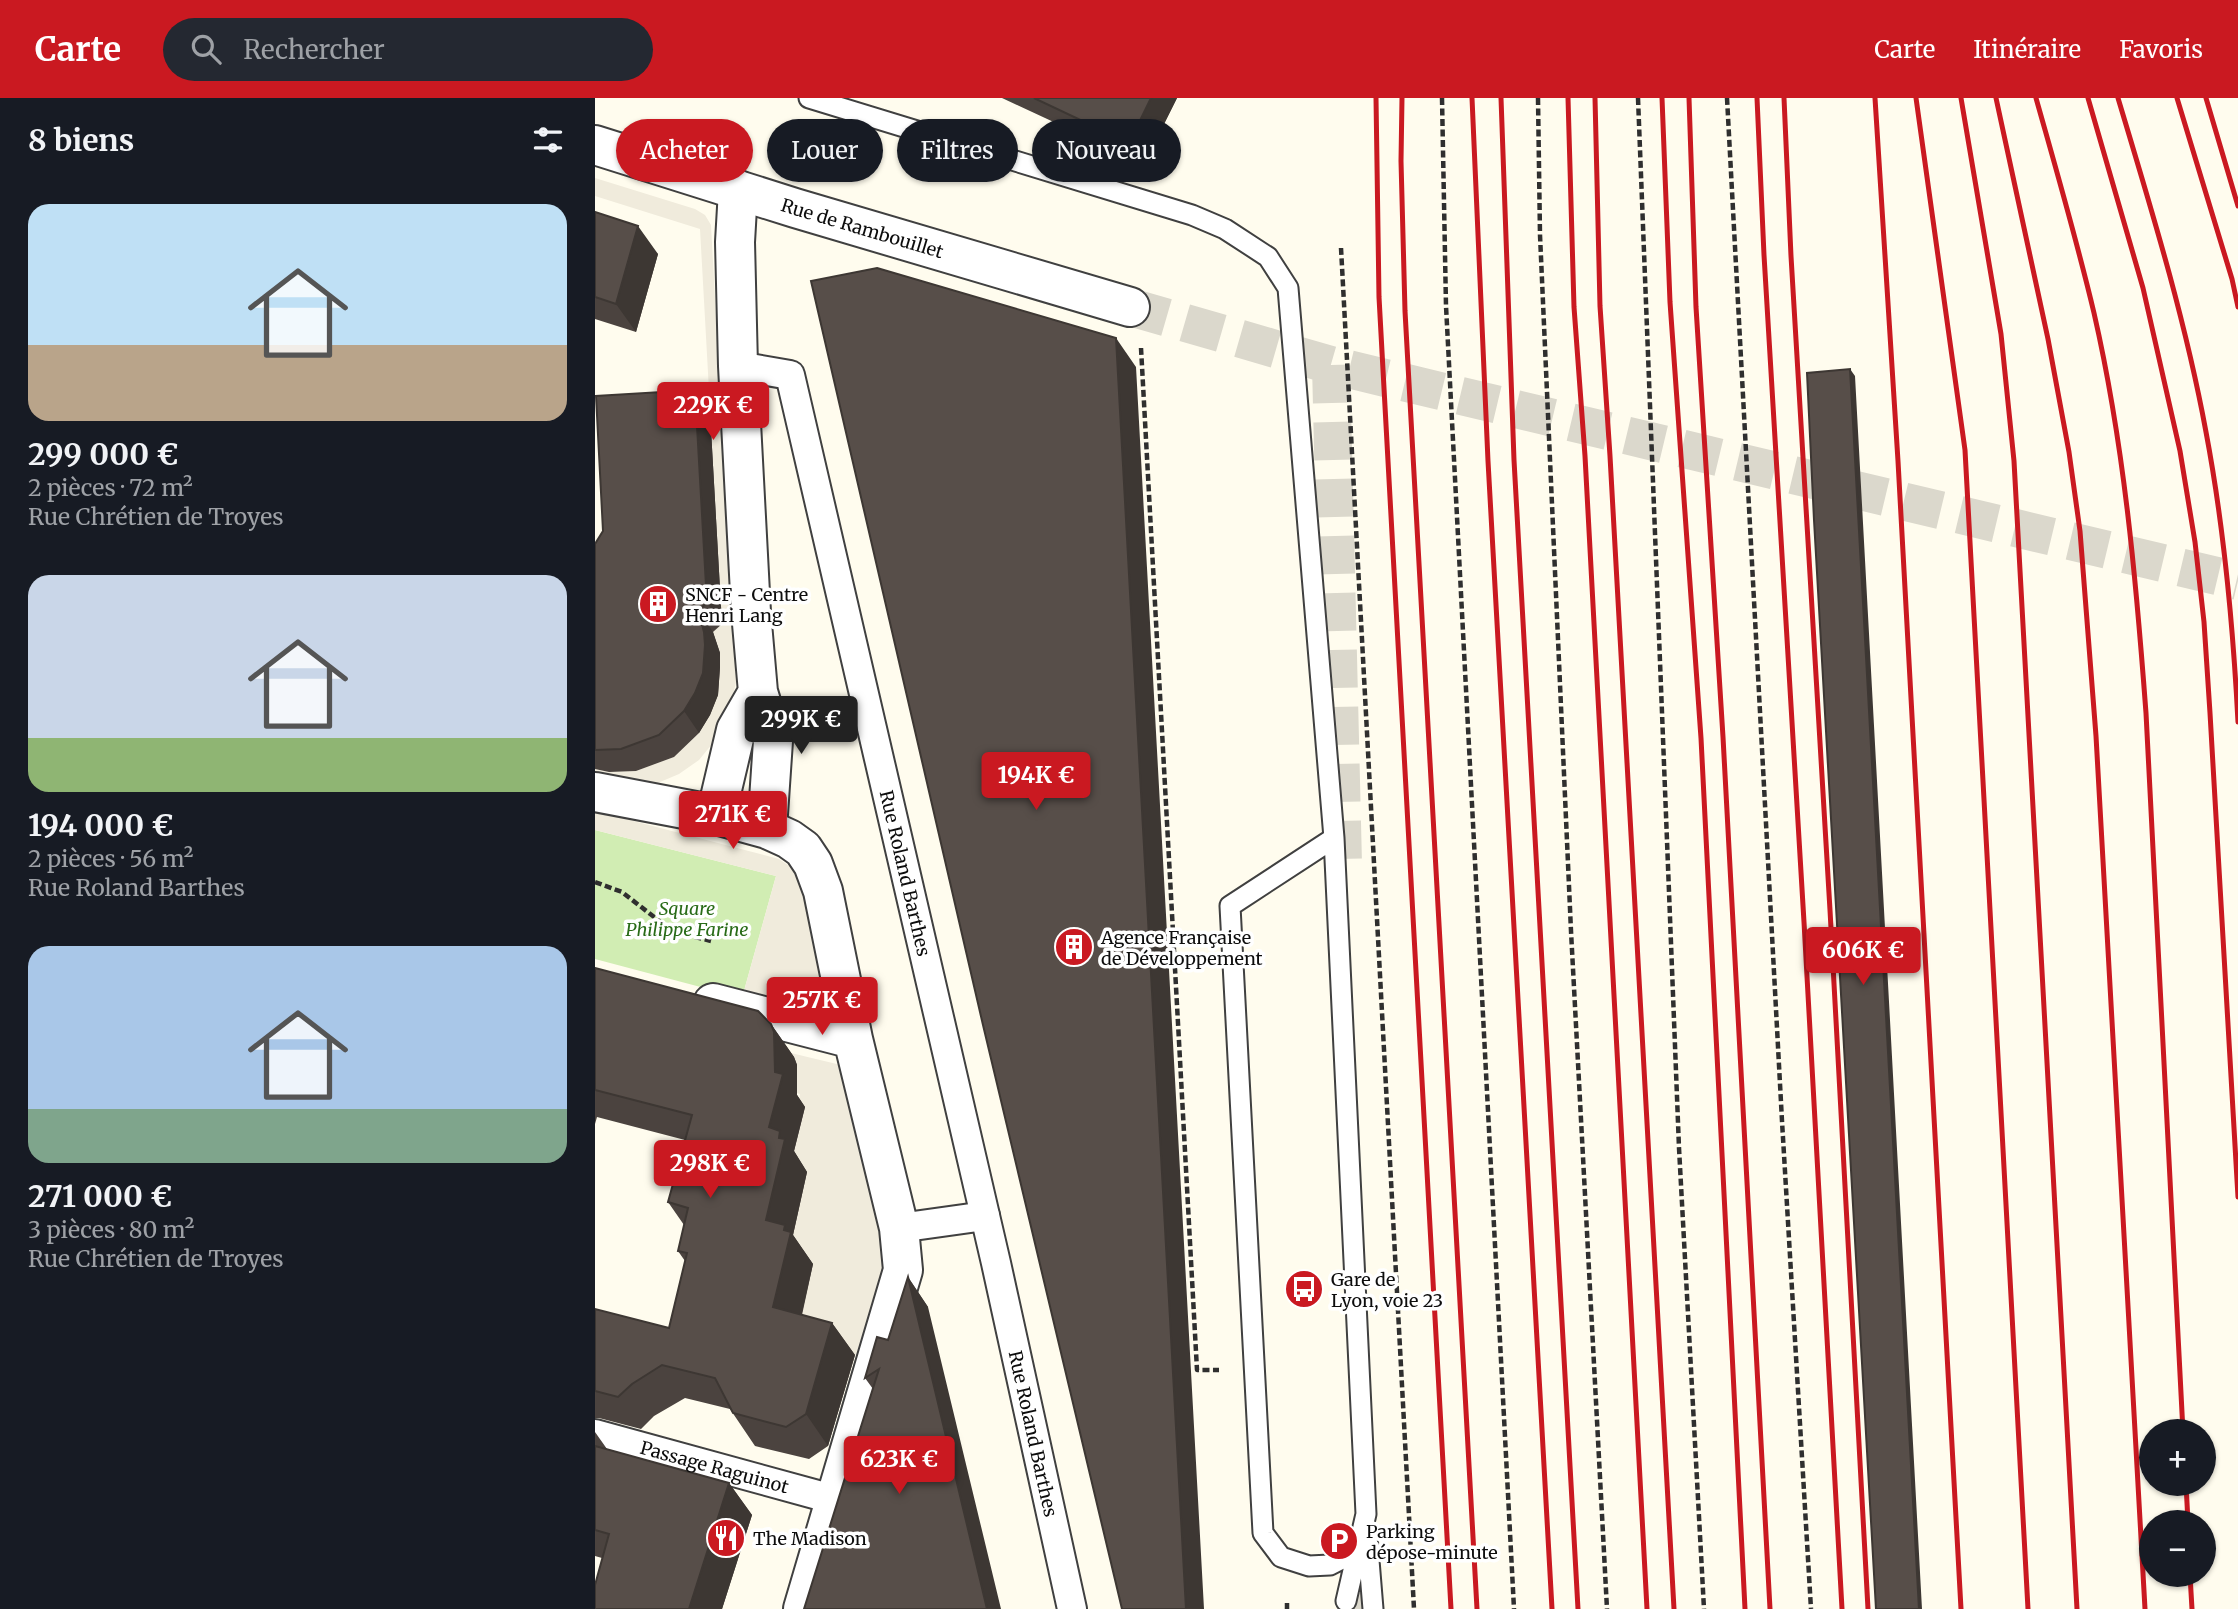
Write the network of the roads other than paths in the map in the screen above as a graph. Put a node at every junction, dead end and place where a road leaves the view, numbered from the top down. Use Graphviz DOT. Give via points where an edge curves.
graph roads {
  1 [pos="809,98"];
  2 [pos="595,145"];
  3 [pos="738,190"];
  4 [pos="1135,322"];
  5 [pos="738,366"];
  6 [pos="758,692"];
  7 [pos="595,792"];
  8 [pos="716,815"];
  9 [pos="767,829"];
  10 [pos="1334,838"];
  11 [pos="692,997"];
  12 [pos="853,1039"];
  13 [pos="985,1216"];
  14 [pos="899,1228"];
  15 [pos="595,1434"];
  16 [pos="836,1500"];
  17 [pos="1366,1514"];
  18 [pos="1357,1551"];
  19 [pos="1346,1601"];
  20 [pos="803,1609"];
  21 [pos="1072,1609"];
  22 [pos="1373,1609"];
  1 -- 10 [label="lane" via="1192,215 1225,229 1268,257 1288,288"];
  2 -- 3 [label="street, Rue de Rambouillet"];
  3 -- 4 [label="street, Rue de Rambouillet"];
  3 -- 5 [label="street"];
  5 -- 6 [label="street"];
  5 -- 13 [label="street, Rue Roland Barthes" via="790,375"];
  6 -- 8 [label="street" via="736,730"];
  6 -- 9 [label="street" via="773,741"];
  7 -- 8 [label="street"];
  8 -- 9 [label="street"];
  9 -- 12 [label="street" via="803,849 813,864 823,891"];
  10 -- 17 [label="lane"];
  10 -- 18 [label="lane" via="1230,906 1263,1533 1281,1557 1309,1566 1330,1565"];
  11 -- 12 [label="street"];
  12 -- 14 [label="street"];
  13 -- 14 [label="street"];
  13 -- 21 [label="street, Rue Roland Barthes"];
  14 -- 16 [label="street" via="903,1270"];
  15 -- 16 [label="street, Passage Raguinot"];
  16 -- 20 [label="street"];
  17 -- 18 [label="lane"];
  17 -- 22 [label="lane"];
  18 -- 19 [label="lane"];
}
